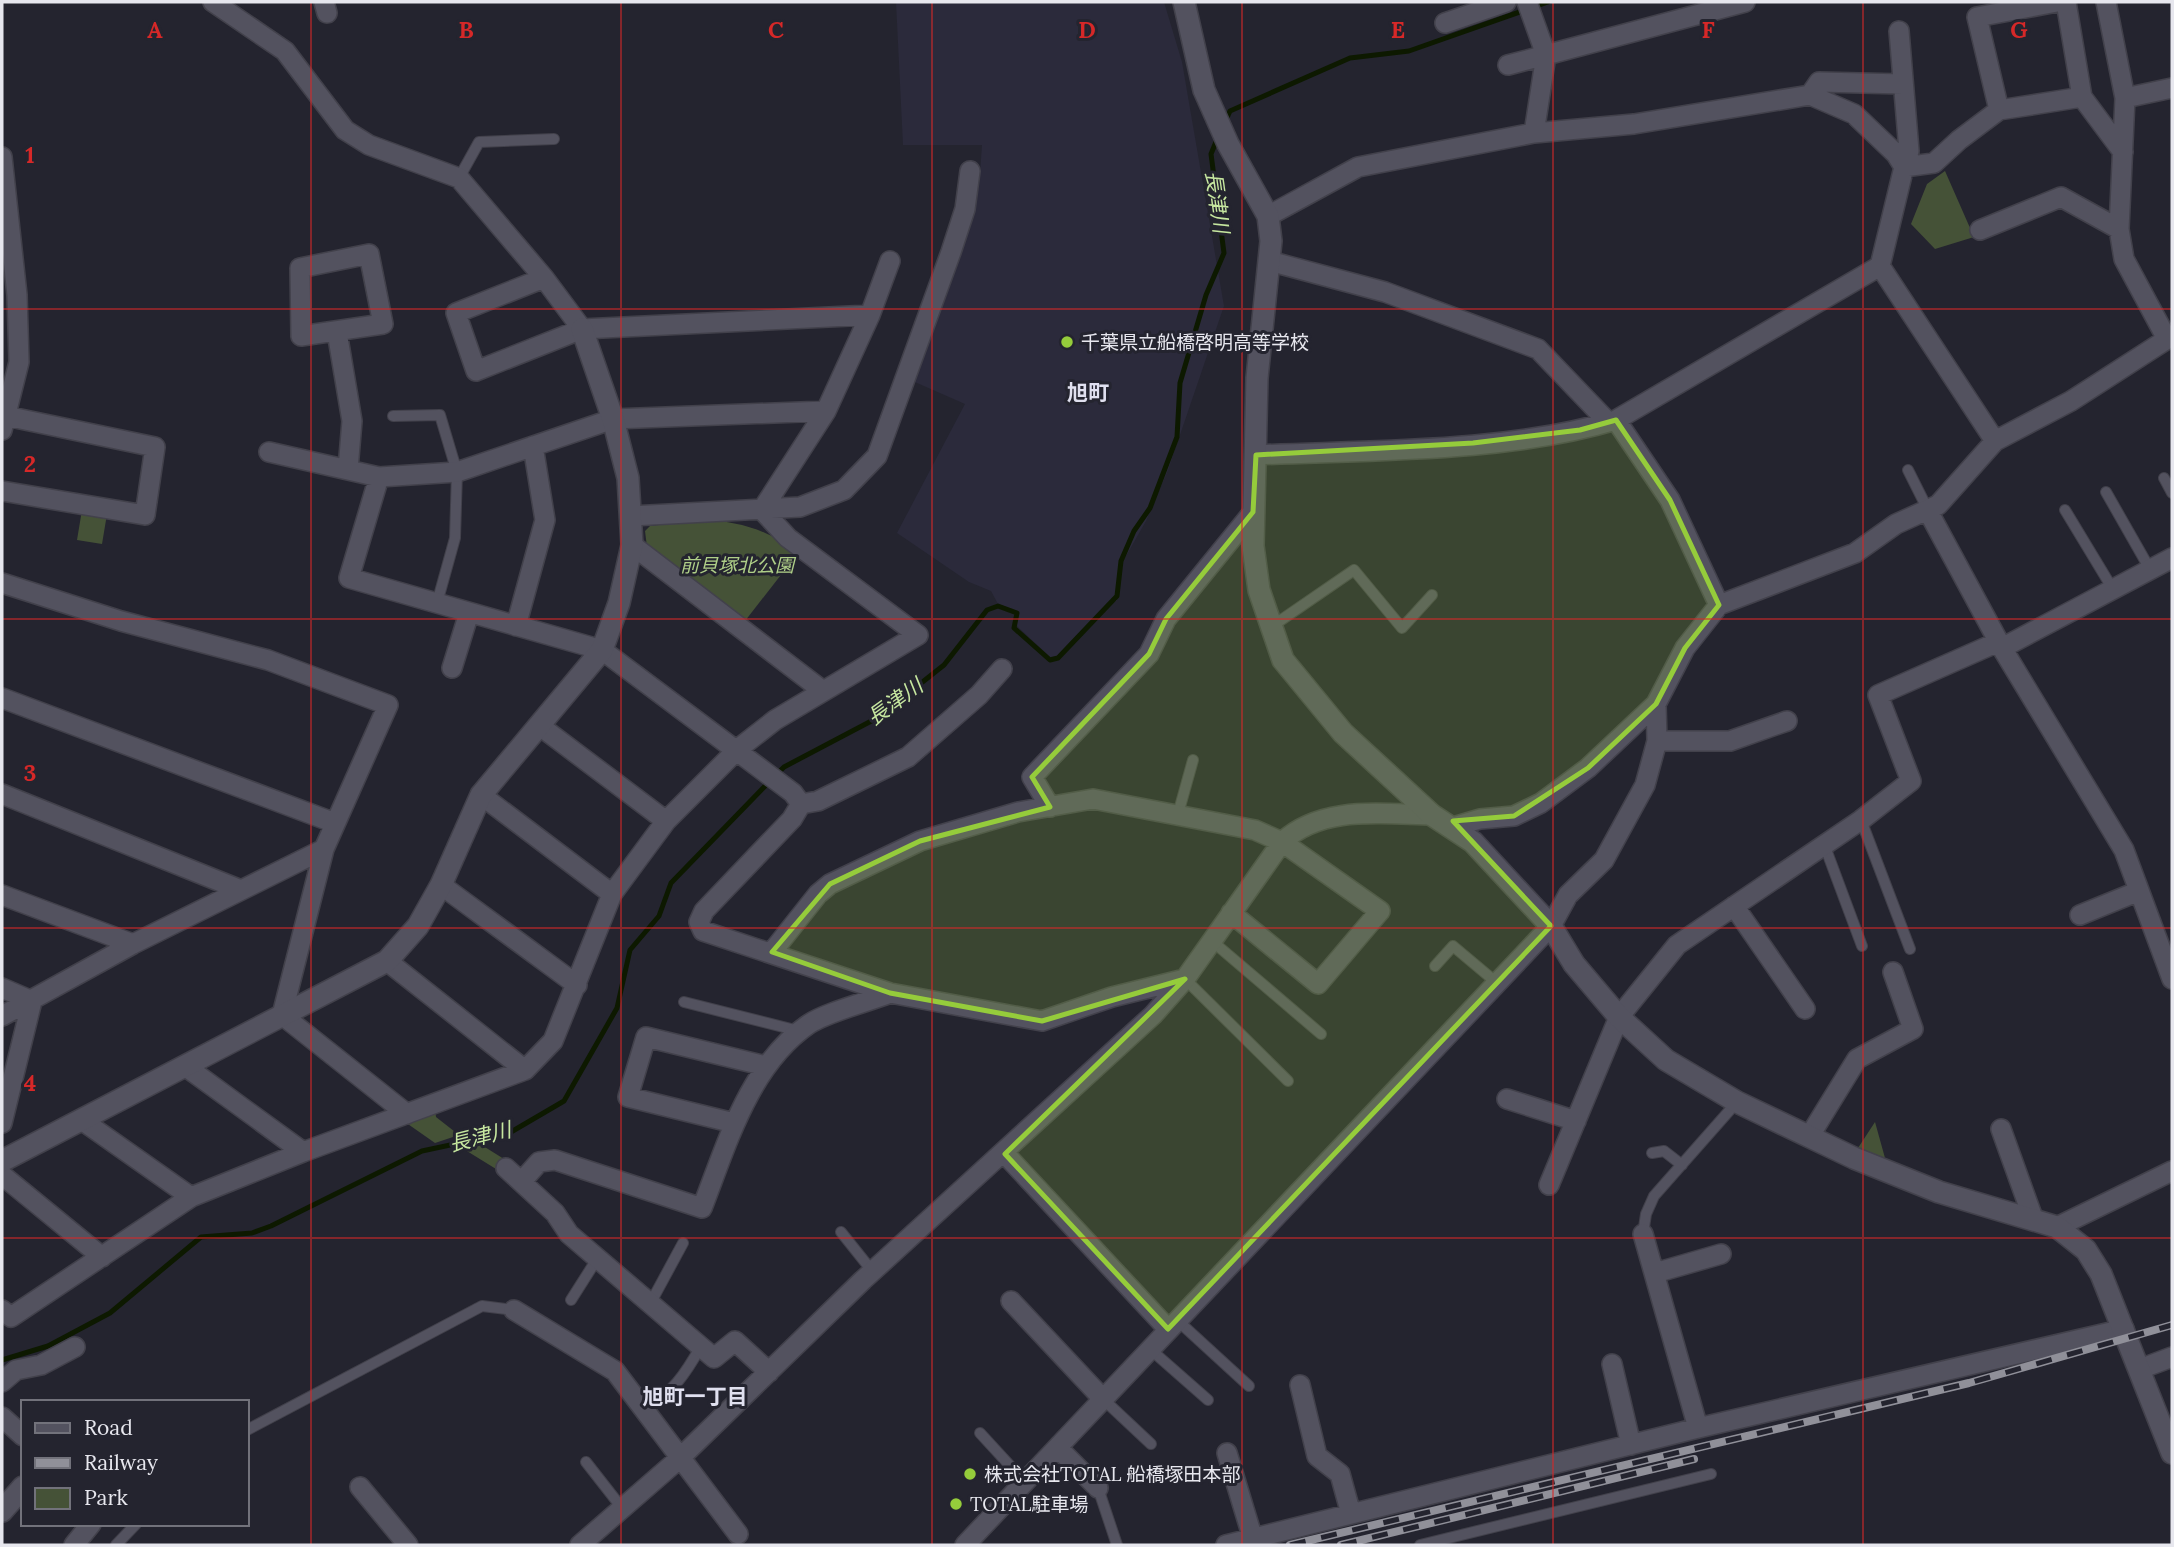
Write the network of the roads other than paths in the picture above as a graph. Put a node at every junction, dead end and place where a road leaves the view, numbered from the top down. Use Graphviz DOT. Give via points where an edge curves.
graph roads {
  1 [pos="213,2"];
  2 [pos="1184,2"];
  3 [pos="1506,2"];
  4 [pos="1527,2"];
  5 [pos="1745,2"];
  6 [pos="2057,2"];
  7 [pos="2066,2"];
  8 [pos="2106,2"];
  9 [pos="1445,23"];
  10 [pos="1899,32"];
  11 [pos="1546,55"];
  12 [pos="1508,65"];
  13 [pos="1903,84"];
  14 [pos="2172,88"];
  15 [pos="1810,95"];
  16 [pos="2082,97"];
  17 [pos="2125,98"];
  18 [pos="1999,110"];
  19 [pos="1534,133"];
  20 [pos="554,139"];
  21 [pos="2123,152"];
  22 [pos="2,157"];
  23 [pos="1904,167"];
  24 [pos="970,171"];
  25 [pos="459,178"];
  26 [pos="3,185"];
  27 [pos="1268,216"];
  28 [pos="2119,229"];
  29 [pos="1980,230"];
  30 [pos="890,261"];
  31 [pos="1269,261"];
  32 [pos="1880,266"];
  33 [pos="544,278"];
  34 [pos="870,315"];
  35 [pos="582,329"];
  36 [pos="337,332"];
  37 [pos="2169,337"];
  38 [pos="826,411"];
  39 [pos="393,416"];
  40 [pos="613,419"];
  41 [pos="1612,421"];
  42 [pos="4,423"];
  43 [pos="1995,441"];
  44 [pos="533,446"];
  45 [pos="269,452"];
  46 [pos="1256,454"];
  47 [pos="348,469"];
  48 [pos="1908,470"];
  49 [pos="457,472"];
  50 [pos="379,477"];
  51 [pos="2164,478"];
  52 [pos="2,491"];
  53 [pos="2106,492"];
  54 [pos="2172,493"];
  55 [pos="762,510"];
  56 [pos="2066,510"];
  57 [pos="1928,511"];
  58 [pos="1254,512"];
  59 [pos="631,516"];
  60 [pos="632,545"];
  61 [pos="2172,558"];
  62 [pos="2151,571"];
  63 [pos="2,583"];
  64 [pos="2114,591"];
  65 [pos="1432,595"];
  66 [pos="437,603"];
  67 [pos="1719,605"];
  68 [pos="469,613"];
  69 [pos="516,626"];
  70 [pos="1271,627"];
  71 [pos="2000,645"];
  72 [pos="602,650"];
  73 [pos="452,668"];
  74 [pos="1002,669"];
  75 [pos="823,691"];
  76 [pos="2,698"];
  77 [pos="1656,704"];
  78 [pos="1787,721"];
  79 [pos="540,726"];
  80 [pos="1657,741"];
  81 [pos="738,749"];
  82 [pos="1193,760"];
  83 [pos="2,794"];
  84 [pos="481,795"];
  85 [pos="801,804"];
  86 [pos="1050,807"];
  87 [pos="1178,814"];
  88 [pos="1432,815"];
  89 [pos="1861,820"];
  90 [pos="666,821"];
  91 [pos="335,823"];
  92 [pos="1453,827"];
  93 [pos="1282,842"];
  94 [pos="1825,845"];
  95 [pos="324,849"];
  96 [pos="441,885"];
  97 [pos="241,890"];
  98 [pos="2138,891"];
  99 [pos="612,894"];
  100 [pos="2,895"];
  101 [pos="1734,906"];
  102 [pos="1231,913"];
  103 [pos="2080,915"];
  104 [pos="1551,926"];
  105 [pos="1212,941"];
  106 [pos="133,944"];
  107 [pos="1862,946"];
  108 [pos="1910,949"];
  109 [pos="772,952"];
  110 [pos="387,961"];
  111 [pos="1435,966"];
  112 [pos="1893,972"];
  113 [pos="1185,979"];
  114 [pos="2172,979"];
  115 [pos="1497,983"];
  116 [pos="577,985"];
  117 [pos="2,988"];
  118 [pos="890,993"];
  119 [pos="32,1001"];
  120 [pos="684,1002"];
  121 [pos="1805,1009"];
  122 [pos="282,1015"];
  123 [pos="2,1016"];
  124 [pos="1619,1017"];
  125 [pos="800,1031"];
  126 [pos="1321,1034"];
  127 [pos="185,1066"];
  128 [pos="766,1066"];
  129 [pos="525,1070"];
  130 [pos="1288,1081"];
  131 [pos="1507,1099"];
  132 [pos="1737,1102"];
  133 [pos="407,1114"];
  134 [pos="83,1121"];
  135 [pos="1576,1121"];
  136 [pos="2,1123"];
  137 [pos="734,1124"];
  138 [pos="2001,1129"];
  139 [pos="1809,1137"];
  140 [pos="303,1152"];
  141 [pos="1652,1153"];
  142 [pos="1004,1154"];
  143 [pos="2,1161"];
  144 [pos="1682,1165"];
  145 [pos="506,1168"];
  146 [pos="2172,1171"];
  147 [pos="2,1175"];
  148 [pos="523,1180"];
  149 [pos="1549,1185"];
  150 [pos="191,1197"];
  151 [pos="2033,1218"];
  152 [pos="2057,1227"];
  153 [pos="841,1232"];
  154 [pos="1643,1234"];
  155 [pos="683,1243"];
  156 [pos="1721,1254"];
  157 [pos="102,1257"];
  158 [pos="597,1259"];
  159 [pos="873,1272"];
  160 [pos="1655,1273"];
  161 [pos="571,1300"];
  162 [pos="1012,1301"];
  163 [pos="650,1304"];
  164 [pos="2,1310"];
  165 [pos="514,1310"];
  166 [pos="1173,1325"];
  167 [pos="2124,1329"];
  168 [pos="701,1346"];
  169 [pos="75,1347"];
  170 [pos="1150,1349"];
  171 [pos="2172,1357"];
  172 [pos="1612,1364"];
  173 [pos="2140,1369"];
  174 [pos="769,1372"];
  175 [pos="2,1382"];
  176 [pos="1300,1385"];
  177 [pos="1248,1386"];
  178 [pos="1103,1399"];
  179 [pos="1208,1399"];
  180 [pos="644,1410"];
  181 [pos="2,1417"];
  182 [pos="1698,1428"];
  183 [pos="248,1429"];
  184 [pos="980,1433"];
  185 [pos="21,1434"];
  186 [pos="1151,1444"];
  187 [pos="1631,1445"];
  188 [pos="1058,1448"];
  189 [pos="1227,1453"];
  190 [pos="2172,1453"];
  191 [pos="680,1458"];
  192 [pos="586,1462"];
  193 [pos="1711,1474"];
  194 [pos="1025,1482"];
  195 [pos="360,1487"];
  196 [pos="1098,1488"];
  197 [pos="21,1489"];
  198 [pos="622,1508"];
  199 [pos="2,1511"];
  200 [pos="1351,1514"];
  201 [pos="89,1526"];
  202 [pos="134,1526"];
  203 [pos="738,1534"];
  204 [pos="1253,1539"];
  205 [pos="74,1545"];
  206 [pos="116,1545"];
  207 [pos="408,1545"];
  208 [pos="579,1545"];
  209 [pos="965,1545"];
  210 [pos="1117,1545"];
  211 [pos="1226,1545"];
  212 [pos="1420,1545"];
  1 -- 25 [label="street" via="285,51 345,130 369,145"];
  2 -- 27 [label="street" via="1204,90"];
  3 -- 9 [label="street"];
  4 -- 11 [label="street"];
  5 -- 11 [label="street"];
  6 -- 18 [label="street" via="1978,17"];
  7 -- 16 [label="street"];
  8 -- 17 [label="street"];
  10 -- 13 [label="street"];
  11 -- 12 [label="street"];
  11 -- 19 [label="street"];
  13 -- 15 [label="street" via="1819,82"];
  13 -- 23 [label="street" via="1909,151"];
  14 -- 17 [label="street"];
  15 -- 19 [label="street" via="1634,124"];
  15 -- 23 [label="street" via="1854,114 1896,153"];
  16 -- 18 [label="street"];
  16 -- 21 [label="street"];
  17 -- 21 [label="street"];
  18 -- 23 [label="street" via="1934,163"];
  19 -- 27 [label="street" via="1358,167"];
  20 -- 25 [label="lane" via="479,142"];
  21 -- 28 [label="street"];
  22 -- 26 [label="street"];
  23 -- 32 [label="street"];
  24 -- 55 [label="street" via="965,209 951,253 877,456 844,490 800,508"];
  25 -- 33 [label="street"];
  26 -- 42 [label="street" via="18,295 19,362"];
  27 -- 31 [label="street"];
  28 -- 29 [label="street" via="2061,197"];
  28 -- 37 [label="street" via="2124,259"];
  30 -- 34 [label="street"];
  31 -- 41 [label="street" via="1385,292 1538,349"];
  31 -- 46 [label="street" via="1257,378"];
  32 -- 41 [label="street"];
  32 -- 43 [label="street"];
  33 -- 35 [label="street"];
  33 -- 35 [label="street" via="456,313 476,371"];
  34 -- 35 [label="street"];
  34 -- 38 [label="street"];
  35 -- 40 [label="street"];
  36 -- 36 [label="street" via="383,324 369,254 300,268 301,336"];
  36 -- 47 [label="street" via="352,421"];
  37 -- 43 [label="street" via="2071,401"];
  38 -- 40 [label="street"];
  38 -- 55 [label="street"];
  39 -- 49 [label="lane" via="440,415"];
  40 -- 44 [label="street"];
  40 -- 59 [label="street" via="628,478"];
  41 -- 46 [label="street" via="1580,430 1473,443"];
  41 -- 67 [label="street" via="1670,500"];
  42 -- 52 [label="street" via="155,447 145,515"];
  43 -- 57 [label="street"];
  44 -- 49 [label="street"];
  44 -- 69 [label="street" via="545,520"];
  45 -- 47 [label="street"];
  46 -- 58 [label="street"];
  47 -- 50 [label="street"];
  48 -- 57 [label="lane"];
  49 -- 50 [label="street"];
  49 -- 66 [label="lane" via="455,538"];
  50 -- 66 [label="street" via="349,578"];
  51 -- 54 [label="lane"];
  53 -- 62 [label="lane"];
  55 -- 59 [label="street"];
  55 -- 75 [label="street" via="788,538 918,635"];
  56 -- 64 [label="lane"];
  57 -- 67 [label="street" via="1896,524 1855,553"];
  57 -- 71 [label="street"];
  58 -- 70 [label="street" via="1259,590"];
  58 -- 86 [label="street" via="1166,619 1149,654 1031,777"];
  59 -- 60 [label="street"];
  60 -- 72 [label="street"];
  60 -- 75 [label="street"];
  61 -- 62 [label="street"];
  62 -- 64 [label="street"];
  63 -- 91 [label="street" via="268,660 388,705"];
  64 -- 71 [label="street"];
  65 -- 70 [label="lane" via="1402,628 1354,570"];
  66 -- 68 [label="street"];
  67 -- 77 [label="street" via="1685,648"];
  68 -- 69 [label="street"];
  68 -- 73 [label="street"];
  69 -- 72 [label="street"];
  70 -- 88 [label="street" via="1283,660 1310,696"];
  71 -- 89 [label="street" via="1878,695 1911,781"];
  71 -- 98 [label="street" via="2099,806"];
  72 -- 79 [label="street"];
  72 -- 81 [label="street"];
  74 -- 85 [label="street" via="908,757 818,801"];
  75 -- 81 [label="street"];
  76 -- 91 [label="street"];
  77 -- 80 [label="street"];
  77 -- 92 [label="street" via="1588,768 1541,803 1514,816"];
  78 -- 80 [label="street" via="1730,741"];
  79 -- 84 [label="street"];
  79 -- 90 [label="street"];
  80 -- 104 [label="street" via="1645,785 1604,860 1568,895"];
  81 -- 85 [label="street"];
  81 -- 90 [label="street"];
  82 -- 87 [label="lane"];
  83 -- 97 [label="street"];
  84 -- 96 [label="street"];
  84 -- 99 [label="street"];
  85 -- 109 [label="street" via="699,922 703,931"];
  86 -- 87 [label="street" via="1093,799"];
  86 -- 109 [label="street" via="920,841 830,884"];
  87 -- 93 [label="street" via="1255,830"];
  88 -- 92 [label="street"];
  88 -- 93 [label="street" via="1323,818"];
  89 -- 94 [label="street"];
  89 -- 108 [label="lane"];
  90 -- 99 [label="street"];
  91 -- 95 [label="street"];
  92 -- 104 [label="street"];
  93 -- 102 [label="street"];
  93 -- 102 [label="street" via="1380,911 1318,984"];
  94 -- 101 [label="street"];
  94 -- 107 [label="lane"];
  95 -- 97 [label="street"];
  95 -- 122 [label="street"];
  96 -- 110 [label="street" via="418,926"];
  96 -- 116 [label="street"];
  97 -- 106 [label="street"];
  98 -- 103 [label="street"];
  98 -- 114 [label="street"];
  99 -- 116 [label="street"];
  100 -- 106 [label="street"];
  101 -- 121 [label="street"];
  101 -- 124 [label="street" via="1677,945"];
  102 -- 105 [label="street"];
  104 -- 115 [label="street"];
  104 -- 124 [label="street" via="1574,964"];
  105 -- 113 [label="street"];
  105 -- 126 [label="lane"];
  106 -- 119 [label="street"];
  109 -- 118 [label="street"];
  110 -- 122 [label="street"];
  110 -- 129 [label="street"];
  111 -- 115 [label="lane" via="1453,946"];
  112 -- 139 [label="street" via="1913,1029 1857,1059"];
  113 -- 118 [label="street" via="1042,1021"];
  113 -- 130 [label="lane"];
  113 -- 142 [label="street" via="1153,1015"];
  115 -- 166 [label="street"];
  116 -- 129 [label="street" via="553,1041"];
  117 -- 119 [label="street"];
  118 -- 125 [label="street" via="811,1022"];
  119 -- 123 [label="street"];
  119 -- 136 [label="street"];
  120 -- 125 [label="lane"];
  122 -- 127 [label="street"];
  122 -- 133 [label="street"];
  124 -- 132 [label="street" via="1666,1059"];
  124 -- 135 [label="street"];
  125 -- 128 [label="street"];
  127 -- 134 [label="street"];
  127 -- 140 [label="street"];
  128 -- 137 [label="street"];
  128 -- 137 [label="street" via="646,1037 628,1097"];
  129 -- 133 [label="street"];
  131 -- 135 [label="street"];
  132 -- 139 [label="street"];
  132 -- 144 [label="lane"];
  133 -- 140 [label="street"];
  134 -- 143 [label="street"];
  134 -- 150 [label="street"];
  135 -- 149 [label="street"];
  137 -- 148 [label="street" via="702,1208 555,1160 539,1162"];
  138 -- 151 [label="street"];
  139 -- 151 [label="street" via="1939,1192"];
  140 -- 150 [label="street"];
  141 -- 144 [label="lane" via="1664,1150"];
  142 -- 159 [label="street"];
  142 -- 166 [label="street"];
  144 -- 154 [label="lane" via="1654,1196"];
  145 -- 148 [label="street"];
  146 -- 152 [label="street"];
  147 -- 157 [label="street"];
  148 -- 158 [label="street"];
  150 -- 157 [label="street"];
  151 -- 152 [label="street"];
  152 -- 167 [label="street" via="2086,1250"];
  153 -- 159 [label="lane"];
  154 -- 160 [label="street"];
  155 -- 163 [label="lane"];
  156 -- 160 [label="street"];
  157 -- 164 [label="street" via="11,1317"];
  158 -- 161 [label="lane"];
  158 -- 163 [label="street"];
  159 -- 174 [label="street"];
  160 -- 182 [label="street"];
  162 -- 178 [label="street"];
  163 -- 168 [label="street"];
  165 -- 180 [label="street" via="615,1371"];
  165 -- 183 [label="lane" via="482,1306"];
  166 -- 170 [label="street"];
  166 -- 177 [label="lane"];
  167 -- 173 [label="street"];
  167 -- 182 [label="street"];
  168 -- 174 [label="street" via="714,1358 735,1341"];
  168 -- 180 [label="lane" via="683,1380"];
  169 -- 175 [label="street" via="41,1365 16,1370"];
  170 -- 178 [label="street"];
  170 -- 179 [label="lane"];
  171 -- 173 [label="street"];
  172 -- 187 [label="street"];
  173 -- 190 [label="street"];
  174 -- 191 [label="street"];
  176 -- 200 [label="street" via="1317,1456 1340,1474"];
  178 -- 186 [label="lane"];
  178 -- 188 [label="street"];
  180 -- 191 [label="street"];
  181 -- 185 [label="street"];
  182 -- 187 [label="street"];
  184 -- 194 [label="lane"];
  187 -- 200 [label="street"];
  188 -- 194 [label="street"];
  188 -- 196 [label="street"];
  189 -- 204 [label="street"];
  191 -- 198 [label="street"];
  191 -- 203 [label="street"];
  192 -- 198 [label="lane"];
  193 -- 212 [label="lane"];
  194 -- 209 [label="street"];
  195 -- 207 [label="street"];
  196 -- 210 [label="lane"];
  197 -- 199 [label="street"];
  198 -- 208 [label="street"];
  200 -- 204 [label="street"];
  201 -- 205 [label="street"];
  202 -- 206 [label="lane"];
  204 -- 211 [label="street"];
}
